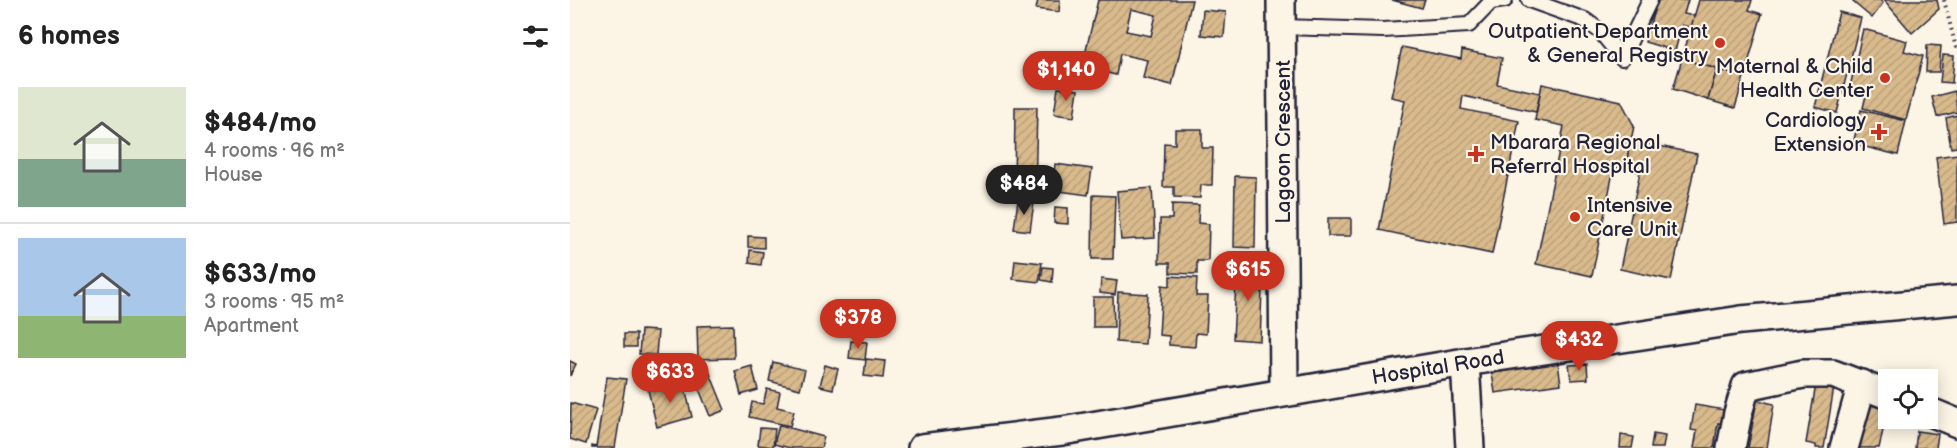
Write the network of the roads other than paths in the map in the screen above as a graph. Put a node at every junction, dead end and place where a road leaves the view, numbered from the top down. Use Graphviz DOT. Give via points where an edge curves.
graph roads {
  1 [pos="1281,0"];
  2 [pos="1505,0"];
  3 [pos="1529,0"];
  4 [pos="1650,0"];
  5 [pos="1282,27"];
  6 [pos="1957,300"];
  7 [pos="1465,362"];
  8 [pos="1862,384"];
  9 [pos="1878,391"];
  10 [pos="1284,392"];
  11 [pos="1938,415"];
  12 [pos="1957,423"];
  13 [pos="1063,440"];
  14 [pos="922,448"];
  15 [pos="1470,448"];
  16 [pos="1731,448"];
  17 [pos="1844,448"];
  1 -- 5 [label="street, Lagoon Crescent"];
  2 -- 5 [label="lane" via="1491,2 1469,25 1383,30"];
  3 -- 4 [label="lane" via="1585,20 1600,31 1622,58"];
  5 -- 10 [label="street, Lagoon Crescent"];
  6 -- 7 [label="street, Hospital Road" via="1741,320"];
  7 -- 10 [label="street, Hospital Road"];
  7 -- 15 [label="street"];
  8 -- 9 [label="street"];
  8 -- 16 [label="street" via="1833,374 1803,374 1746,386"];
  8 -- 17 [label="street"];
  10 -- 13 [label="street, Hospital Road"];
  11 -- 12 [label="street"];
  13 -- 14 [label="street, Hospital Road"];
}
